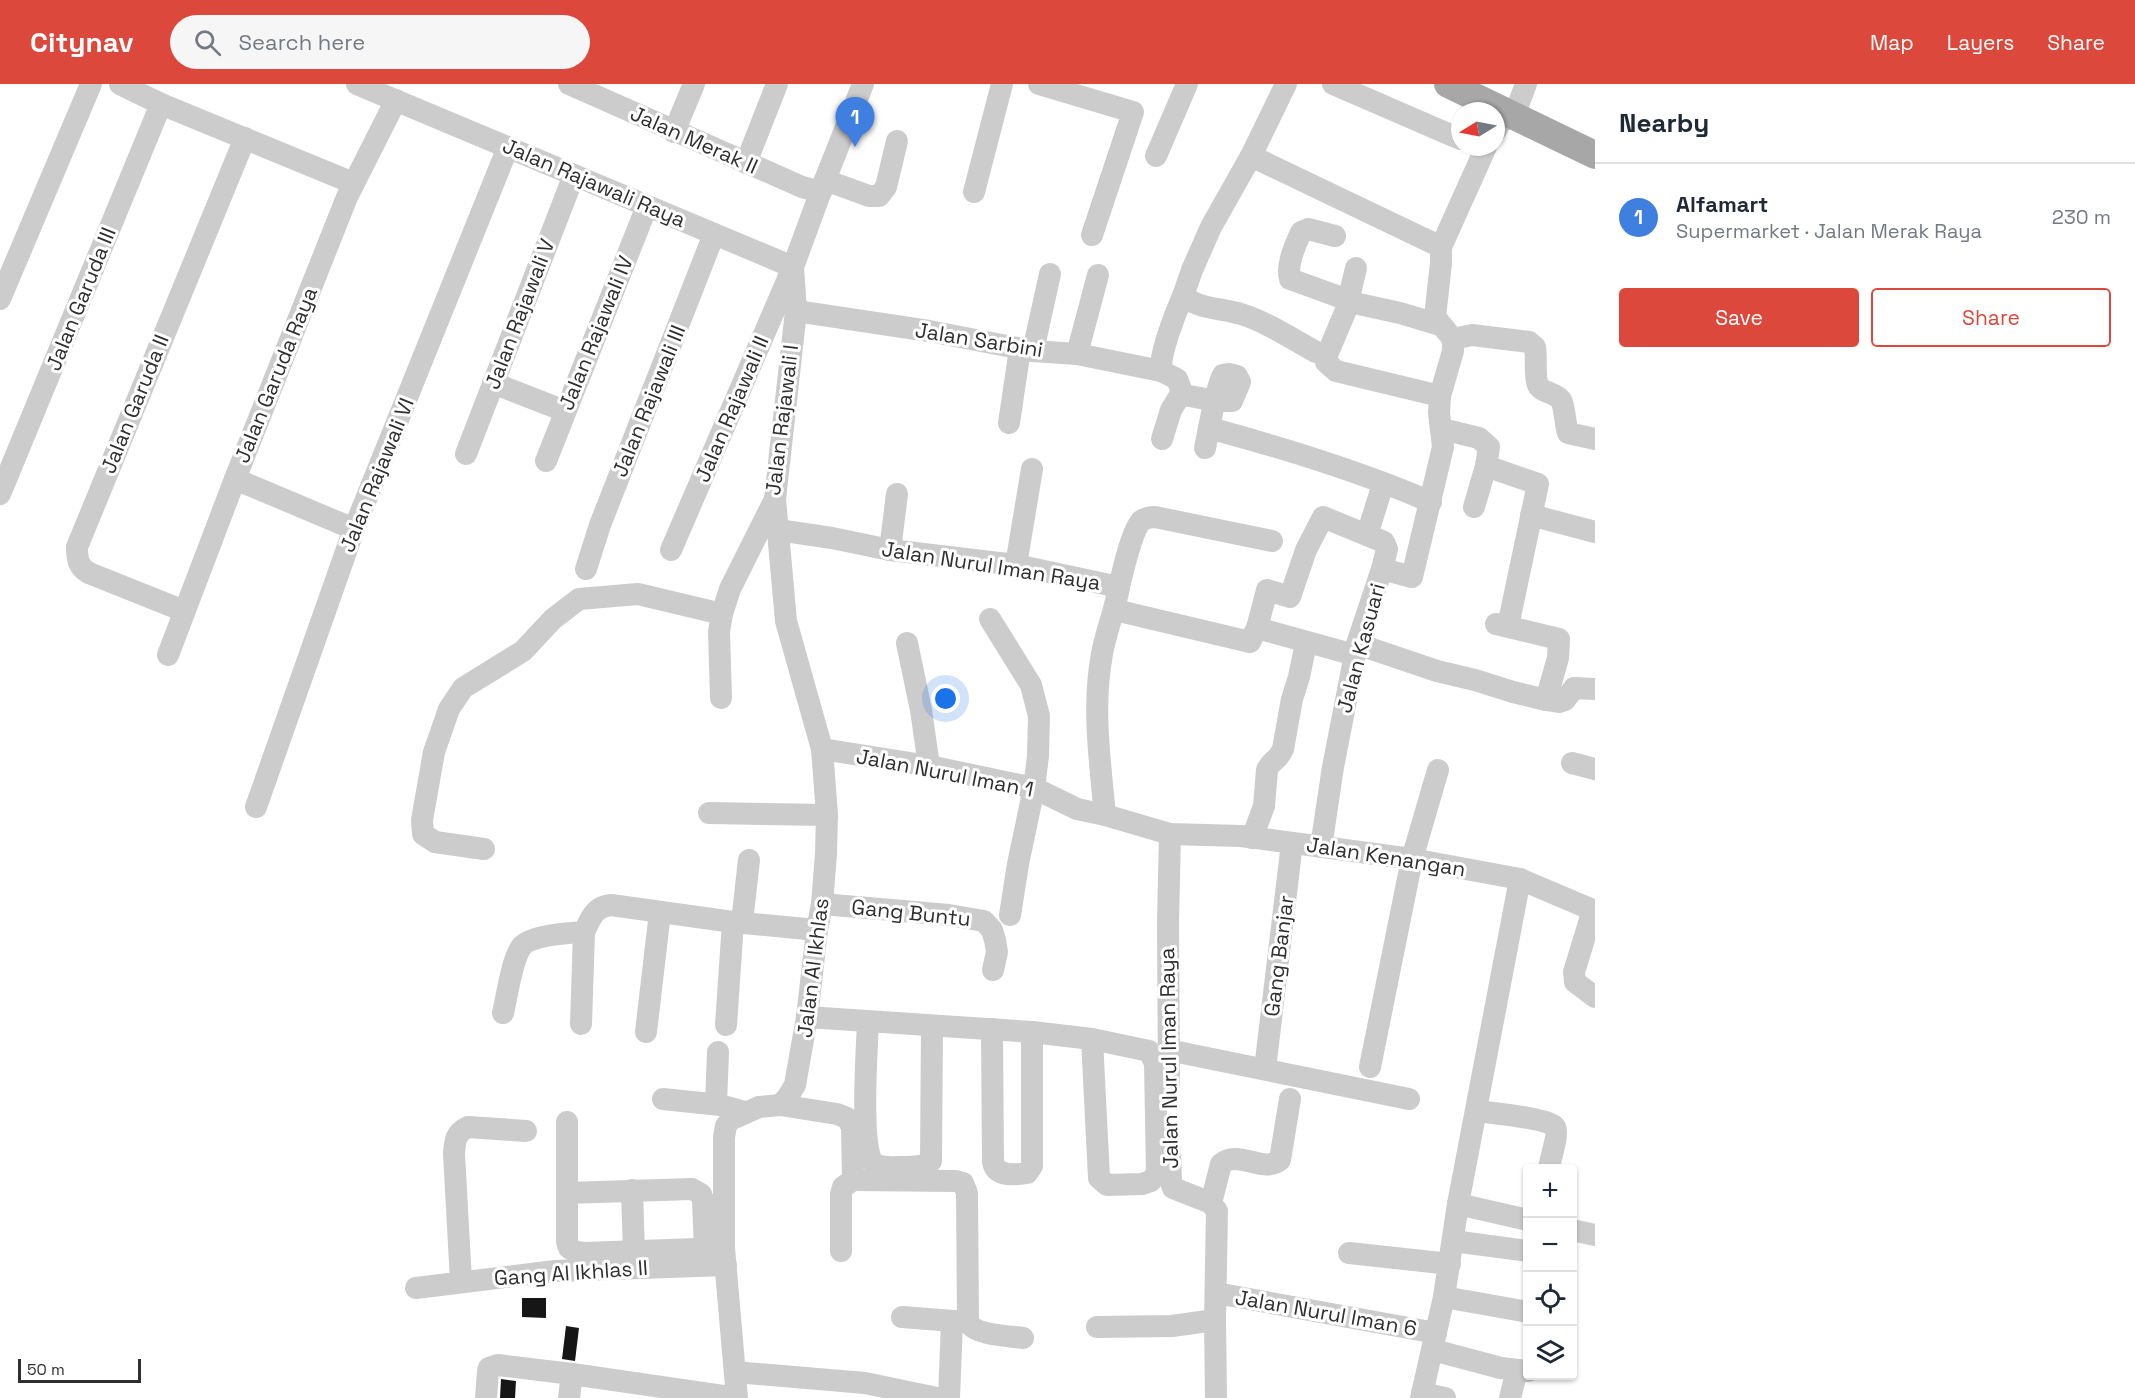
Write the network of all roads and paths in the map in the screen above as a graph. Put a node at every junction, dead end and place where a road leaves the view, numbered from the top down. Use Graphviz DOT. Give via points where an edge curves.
graph roads {
  1 [pos="91,84"];
  2 [pos="120,84"];
  3 [pos="357,84"];
  4 [pos="569,84"];
  5 [pos="694,84"];
  6 [pos="777,84"];
  7 [pos="863,84"];
  8 [pos="1002,84"];
  9 [pos="1038,84"];
  10 [pos="1186,84"];
  11 [pos="1286,84"];
  12 [pos="1333,84"];
  13 [pos="1448,84"];
  14 [pos="1526,84"];
  15 [pos="611,93"];
  16 [pos="396,100"];
  17 [pos="1474,102"];
  18 [pos="161,104"];
  19 [pos="1505,123"];
  20 [pos="674,132"];
  21 [pos="1451,135"];
  22 [pos="245,138"];
  23 [pos="897,141"];
  24 [pos="508,147"];
  25 [pos="1595,155"];
  26 [pos="1156,156"];
  27 [pos="1251,156"];
  28 [pos="1481,156"];
  29 [pos="746,163"];
  30 [pos="574,175"];
  31 [pos="353,183"];
  32 [pos="823,186"];
  33 [pos="974,192"];
  34 [pos="647,206"];
  35 [pos="714,234"];
  36 [pos="1092,235"];
  37 [pos="1335,236"];
  38 [pos="1441,247"];
  39 [pos="792,267"];
  40 [pos="1356,268"];
  41 [pos="1050,274"];
  42 [pos="1098,275"];
  43 [pos="1183,296"];
  44 [pos="0,299"];
  45 [pos="1349,301"];
  46 [pos="796,311"];
  47 [pos="1447,332"];
  48 [pos="1027,350"];
  49 [pos="1077,354"];
  50 [pos="1327,355"];
  51 [pos="1161,371"];
  52 [pos="494,383"];
  53 [pos="1182,392"];
  54 [pos="1440,396"];
  55 [pos="565,411"];
  56 [pos="1009,423"];
  57 [pos="1442,429"];
  58 [pos="1162,439"];
  59 [pos="1595,439"];
  60 [pos="466,454"];
  61 [pos="546,461"];
  62 [pos="1486,466"];
  63 [pos="1032,469"];
  64 [pos="235,479"];
  65 [pos="1383,484"];
  66 [pos="0,494"];
  67 [pos="897,494"];
  68 [pos="775,499"];
  69 [pos="1431,502"];
  70 [pos="1474,507"];
  71 [pos="1531,515"];
  72 [pos="354,528"];
  73 [pos="778,530"];
  74 [pos="1595,532"];
  75 [pos="1367,535"];
  76 [pos="1272,541"];
  77 [pos="671,550"];
  78 [pos="890,550"];
  79 [pos="1016,565"];
  80 [pos="586,569"];
  81 [pos="1382,569"];
  82 [pos="1119,587"];
  83 [pos="1115,610"];
  84 [pos="184,611"];
  85 [pos="722,614"];
  86 [pos="990,619"];
  87 [pos="1257,628"];
  88 [pos="907,643"];
  89 [pos="1306,643"];
  90 [pos="1356,650"];
  91 [pos="168,655"];
  92 [pos="1595,688"];
  93 [pos="721,698"];
  94 [pos="1546,700"];
  95 [pos="822,749"];
  96 [pos="1572,763"];
  97 [pos="929,766"];
  98 [pos="1595,769"];
  99 [pos="1438,770"];
  100 [pos="1034,788"];
  101 [pos="256,807"];
  102 [pos="709,813"];
  103 [pos="827,815"];
  104 [pos="1105,815"];
  105 [pos="1170,834"];
  106 [pos="1251,838"];
  107 [pos="1292,843"];
  108 [pos="1321,847"];
  109 [pos="484,849"];
  110 [pos="1412,859"];
  111 [pos="749,860"];
  112 [pos="1520,879"];
  113 [pos="822,904"];
  114 [pos="1594,911"];
  115 [pos="660,912"];
  116 [pos="1010,915"];
  117 [pos="737,922"];
  118 [pos="817,930"];
  119 [pos="584,932"];
  120 [pos="993,970"];
  121 [pos="1595,997"];
  122 [pos="503,1013"];
  123 [pos="807,1017"];
  124 [pos="868,1023"];
  125 [pos="581,1024"];
  126 [pos="726,1025"];
  127 [pos="932,1026"];
  128 [pos="992,1029"];
  129 [pos="646,1032"];
  130 [pos="1032,1032"];
  131 [pos="1092,1039"];
  132 [pos="1168,1050"];
  133 [pos="718,1052"];
  134 [pos="1370,1066"];
  135 [pos="1265,1070"];
  136 [pos="663,1099"];
  137 [pos="1290,1099"];
  138 [pos="1409,1099"];
  139 [pos="716,1104"];
  140 [pos="780,1105"];
  141 [pos="1477,1111"];
  142 [pos="745,1112"];
  143 [pos="567,1122"];
  144 [pos="526,1131"];
  145 [pos="1550,1164"];
  146 [pos="853,1180"];
  147 [pos="632,1190"];
  148 [pos="567,1193"];
  149 [pos="1211,1203"];
  150 [pos="1458,1204"];
  151 [pos="1523,1219"];
  152 [pos="1577,1231"];
  153 [pos="1595,1236"];
  154 [pos="1453,1241"];
  155 [pos="1523,1250"];
  156 [pos="841,1251"];
  157 [pos="634,1252"];
  158 [pos="1349,1252"];
  159 [pos="718,1254"];
  160 [pos="1450,1264"];
  161 [pos="461,1281"];
  162 [pos="416,1288"];
  163 [pos="1215,1293"];
  164 [pos="1444,1297"];
  165 [pos="1523,1311"];
  166 [pos="902,1317"];
  167 [pos="1215,1320"];
  168 [pos="960,1322"];
  169 [pos="1097,1327"];
  170 [pos="1023,1338"];
  171 [pos="1434,1342"];
  172 [pos="1522,1370"];
  173 [pos="735,1372"];
  174 [pos="572,1374"];
  175 [pos="642,1391"];
  176 [pos="1422,1396"];
  177 [pos="486,1398"];
  178 [pos="569,1398"];
  179 [pos="737,1398"];
  180 [pos="937,1398"];
  181 [pos="949,1398"];
  182 [pos="1216,1398"];
  183 [pos="1445,1398"];
  184 [pos="1510,1398"];
  1 -- 44 [label="street"];
  2 -- 18 [label="street"];
  3 -- 16 [label="street, Jalan Rajawali Raya"];
  4 -- 15 [label="street, Jalan Merak II"];
  5 -- 20 [label="street"];
  6 -- 29 [label="street"];
  7 -- 32 [label="street, Jalan Rajawali II"];
  8 -- 33 [label="street"];
  9 -- 36 [label="street" via="1133,112"];
  10 -- 26 [label="street"];
  11 -- 27 [label="street"];
  12 -- 21 [label="street"];
  13 -- 17 [label="main road"];
  14 -- 19 [label="street"];
  15 -- 20 [label="street, Jalan Merak II"];
  16 -- 24 [label="street, Jalan Rajawali Raya"];
  16 -- 31 [label="street, Jalan Garuda Raya"];
  18 -- 22 [label="street"];
  18 -- 66 [label="street, Jalan Garuda III"];
  19 -- 25 [label="main road"];
  20 -- 29 [label="street, Jalan Merak II"];
  22 -- 31 [label="street"];
  22 -- 84 [label="street, Jalan Garuda II" via="77,547 82,569"];
  23 -- 32 [label="street, Jalan Merak II" via="886,187 879,196"];
  24 -- 30 [label="street, Jalan Rajawali Raya"];
  24 -- 72 [label="street, Jalan Rajawali VI"];
  27 -- 38 [label="street"];
  27 -- 43 [label="street" via="1211,227"];
  28 -- 38 [label="street, Jalan Kasuari"];
  29 -- 32 [label="street, Jalan Merak II" via="802,187"];
  30 -- 34 [label="street, Jalan Rajawali Raya"];
  30 -- 52 [label="street, Jalan Rajawali V"];
  31 -- 64 [label="street, Jalan Garuda Raya"];
  32 -- 39 [label="street, Jalan Rajawali II"];
  34 -- 35 [label="street, Jalan Rajawali Raya"];
  34 -- 55 [label="street, Jalan Rajawali IV"];
  35 -- 39 [label="street, Jalan Rajawali Raya"];
  35 -- 80 [label="street, Jalan Rajawali III"];
  37 -- 45 [label="street" via="1308,229 1301,232 1288,273 1298,283"];
  38 -- 47 [label="street, Jalan Kasuari" via="1435,317"];
  39 -- 46 [label="street, Jalan Rajawali I"];
  39 -- 77 [label="street, Jalan Rajawali II"];
  40 -- 45 [label="street"];
  41 -- 48 [label="street"];
  42 -- 49 [label="street"];
  43 -- 50 [label="street" via="1205,306 1243,314"];
  43 -- 51 [label="street" via="1169,333"];
  45 -- 47 [label="street"];
  45 -- 50 [label="street"];
  46 -- 48 [label="street, Jalan Sarbini"];
  46 -- 68 [label="street, Jalan Rajawali I"];
  47 -- 54 [label="street, Jalan Kasuari" via="1453,351"];
  47 -- 59 [label="street" via="1529,342 1535,346 1537,383 1561,400 1568,433"];
  48 -- 49 [label="street, Jalan Sarbini"];
  48 -- 56 [label="street"];
  49 -- 51 [label="street, Jalan Sarbini"];
  50 -- 54 [label="street" via="1326,362 1336,371"];
  51 -- 53 [label="street" via="1177,379"];
  52 -- 55 [label="street"];
  52 -- 60 [label="street, Jalan Rajawali V"];
  53 -- 58 [label="street" via="1171,410"];
  53 -- 65 [label="street" via="1216,401 1207,438 1266,443"];
  54 -- 57 [label="street, Jalan Kasuari"];
  55 -- 61 [label="street, Jalan Rajawali IV"];
  57 -- 62 [label="street" via="1484,442 1488,447"];
  57 -- 69 [label="street, Jalan Kasuari" via="1443,447"];
  62 -- 70 [label="street"];
  62 -- 71 [label="street" via="1538,484"];
  63 -- 79 [label="street"];
  64 -- 72 [label="street"];
  64 -- 84 [label="street, Jalan Garuda Raya"];
  65 -- 69 [label="street"];
  65 -- 75 [label="street"];
  67 -- 78 [label="street"];
  68 -- 73 [label="street, Jalan Al Ikhlas"];
  68 -- 85 [label="street, Jalan Rajawali I" via="730,589"];
  69 -- 81 [label="street, Jalan Kasuari" via="1412,576"];
  71 -- 74 [label="street"];
  71 -- 94 [label="street" via="1502,625 1558,639 1558,658"];
  72 -- 101 [label="street, Jalan Rajawali VI"];
  73 -- 78 [label="street, Jalan Nurul Iman Raya"];
  73 -- 95 [label="street, Jalan Al Ikhlas" via="786,621"];
  75 -- 81 [label="street" via="1385,544"];
  75 -- 87 [label="street" via="1323,517 1306,550 1290,597 1267,590"];
  76 -- 82 [label="street" via="1155,516 1147,518 1142,520 1130,546"];
  78 -- 79 [label="street, Jalan Nurul Iman Raya"];
  79 -- 82 [label="street, Jalan Nurul Iman Raya"];
  81 -- 90 [label="street, Jalan Kasuari"];
  82 -- 83 [label="street, Jalan Nurul Iman Raya"];
  83 -- 87 [label="street" via="1247,642"];
  83 -- 104 [label="street, Jalan Nurul Iman Raya" via="1100,673 1100,761"];
  84 -- 91 [label="street, Jalan Garuda Raya"];
  85 -- 93 [label="street, Jalan Rajawali I"];
  85 -- 109 [label="street" via="638,594 579,599 523,651 463,688 449,709 434,752 423,834 435,842"];
  86 -- 100 [label="street" via="1031,685 1039,716"];
  87 -- 89 [label="street"];
  88 -- 97 [label="street"];
  89 -- 90 [label="street"];
  89 -- 106 [label="street" via="1283,749 1266,770 1264,806"];
  90 -- 94 [label="street"];
  90 -- 108 [label="street, Jalan Kasuari"];
  92 -- 94 [label="street" via="1574,688 1559,702"];
  95 -- 97 [label="street, Jalan Nurul Iman 1"];
  95 -- 103 [label="street, Jalan Al Ikhlas"];
  96 -- 98 [label="street"];
  97 -- 100 [label="street, Jalan Nurul Iman 1"];
  99 -- 110 [label="street"];
  100 -- 104 [label="street, Jalan Nurul Iman 1" via="1077,809"];
  100 -- 116 [label="street"];
  102 -- 103 [label="street"];
  103 -- 113 [label="street, Jalan Al Ikhlas"];
  104 -- 105 [label="street, Jalan Nurul Iman 1"];
  105 -- 106 [label="street, Jalan Kenangan"];
  105 -- 132 [label="street, Jalan Nurul Iman Raya"];
  106 -- 107 [label="street, Jalan Kenangan"];
  107 -- 108 [label="street, Jalan Kenangan"];
  107 -- 135 [label="street, Gang Banjar"];
  108 -- 110 [label="street, Jalan Kenangan"];
  110 -- 112 [label="street, Jalan Kenangan"];
  110 -- 134 [label="street"];
  111 -- 117 [label="street"];
  112 -- 114 [label="street, Jalan Kenangan"];
  112 -- 141 [label="street"];
  113 -- 118 [label="street, Jalan Al Ikhlas"];
  113 -- 120 [label="street, Gang Buntu" via="984,921 995,940"];
  114 -- 121 [label="street" via="1574,972 1575,982"];
  115 -- 117 [label="street"];
  115 -- 119 [label="street" via="604,906 593,913"];
  115 -- 129 [label="street"];
  117 -- 118 [label="street"];
  117 -- 126 [label="street"];
  118 -- 123 [label="street, Jalan Al Ikhlas"];
  119 -- 122 [label="street" via="522,945"];
  119 -- 125 [label="street"];
  123 -- 124 [label="street"];
  123 -- 140 [label="street, Jalan Al Ikhlas" via="795,1085"];
  124 -- 127 [label="street"];
  124 -- 127 [label="street" via="867,1148 869,1158 882,1167 919,1166 931,1161"];
  127 -- 128 [label="street"];
  128 -- 130 [label="street"];
  128 -- 130 [label="street" via="993,1162 1002,1174 1027,1173 1032,1166"];
  130 -- 131 [label="street"];
  131 -- 131 [label="street" via="1142,1048 1153,1057 1157,1168 1154,1179 1147,1183 1107,1185 1099,1178"];
  132 -- 135 [label="street"];
  132 -- 149 [label="street, Jalan Nurul Iman Raya" via="1172,1186"];
  133 -- 139 [label="street"];
  135 -- 138 [label="street"];
  136 -- 139 [label="street"];
  137 -- 149 [label="street" via="1280,1160 1273,1164 1224,1161"];
  139 -- 142 [label="street"];
  140 -- 142 [label="street"];
  140 -- 146 [label="street" via="847,1118 852,1127"];
  141 -- 145 [label="street" via="1553,1125 1555,1138"];
  141 -- 150 [label="street"];
  142 -- 159 [label="street" via="726,1126"];
  143 -- 148 [label="street"];
  144 -- 161 [label="street" via="468,1127 456,1136"];
  146 -- 156 [label="street" via="843,1187 841,1194"];
  146 -- 168 [label="street" via="956,1181 965,1186"];
  147 -- 148 [label="street"];
  147 -- 157 [label="street"];
  147 -- 159 [label="street" via="698,1191"];
  148 -- 157 [label="street" via="569,1248 576,1252"];
  149 -- 163 [label="street" via="1218,1218"];
  150 -- 151 [label="street"];
  150 -- 154 [label="street"];
  152 -- 153 [label="street"];
  154 -- 155 [label="street"];
  154 -- 160 [label="street"];
  157 -- 159 [label="street"];
  158 -- 160 [label="street"];
  159 -- 161 [label="street, Gang Al Ikhlas II"];
  159 -- 173 [label="street"];
  160 -- 164 [label="street"];
  161 -- 162 [label="street, Gang Al Ikhlas II"];
  163 -- 167 [label="street"];
  163 -- 171 [label="street, Jalan Nurul Iman 6"];
  164 -- 165 [label="street"];
  164 -- 171 [label="street"];
  166 -- 168 [label="street"];
  167 -- 169 [label="street" via="1172,1326"];
  167 -- 182 [label="street"];
  168 -- 170 [label="street" via="977,1331"];
  168 -- 181 [label="street"];
  171 -- 172 [label="street, Jalan Nurul Iman 6" via="1501,1368"];
  171 -- 176 [label="street"];
  172 -- 184 [label="street"];
  173 -- 179 [label="street"];
  173 -- 180 [label="street" via="865,1383"];
  174 -- 175 [label="street"];
  174 -- 177 [label="street" via="493,1366 488,1371"];
  174 -- 178 [label="street"];
  175 -- 179 [label="street"];
  176 -- 183 [label="street"];
}
